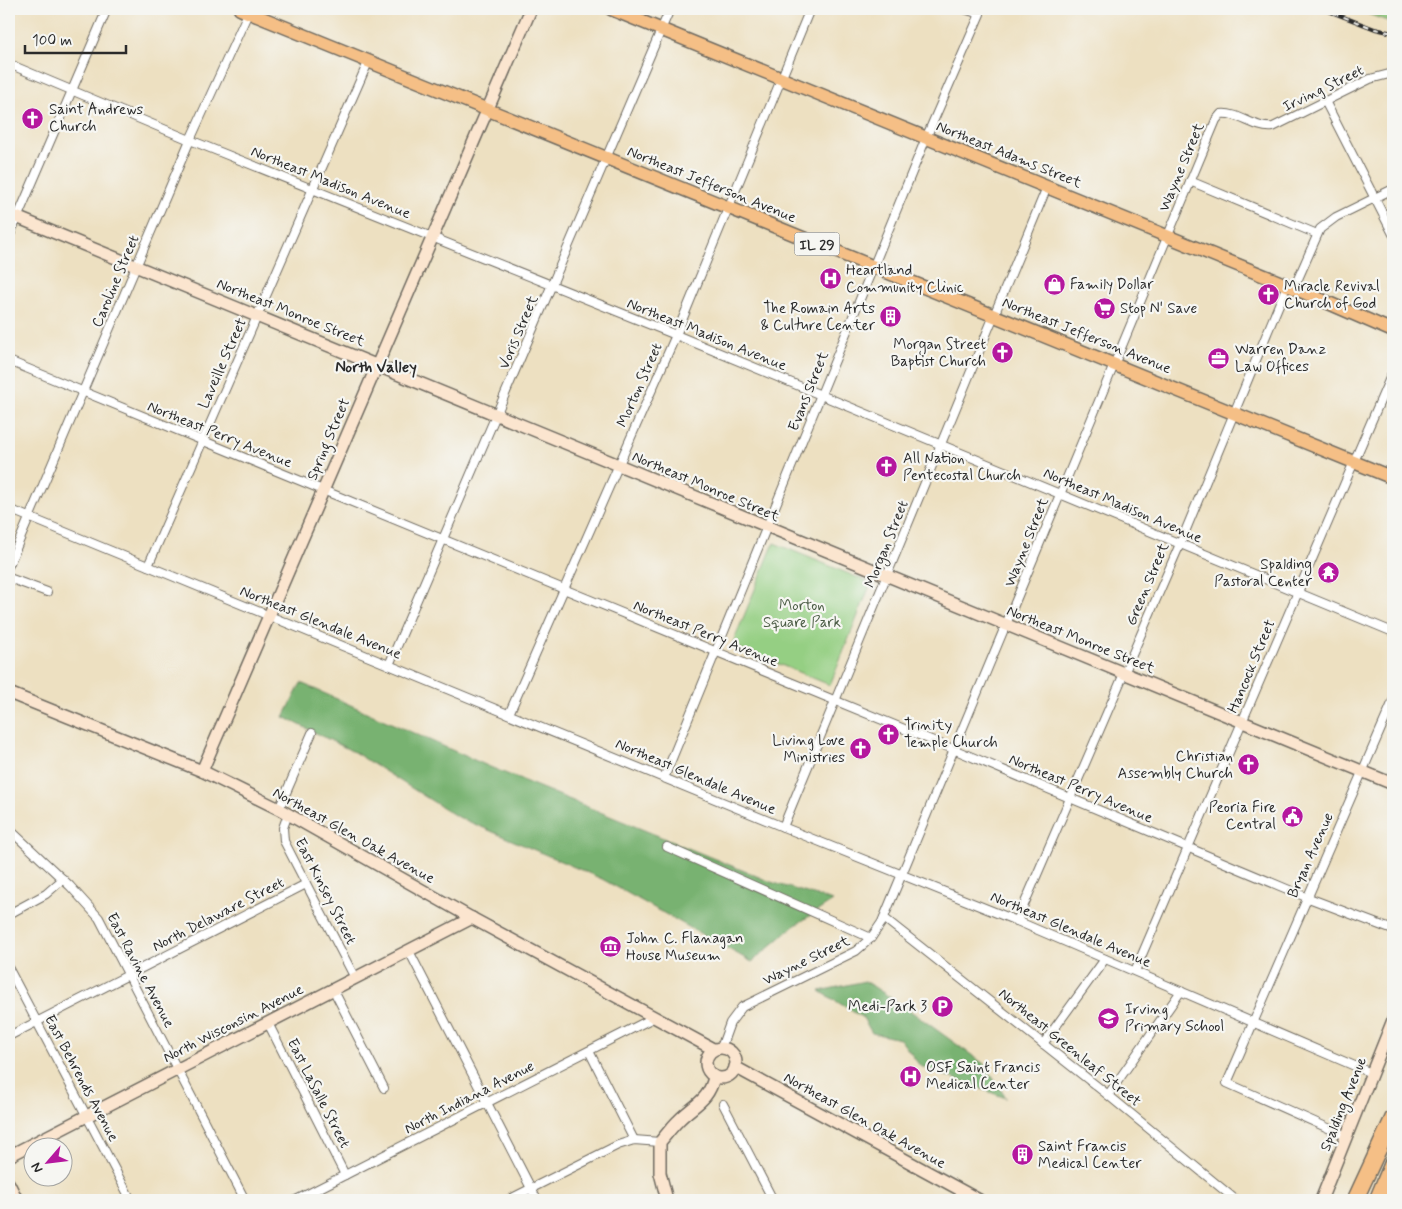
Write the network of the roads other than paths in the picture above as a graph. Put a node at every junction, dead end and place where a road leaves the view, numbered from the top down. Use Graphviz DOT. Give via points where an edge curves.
graph roads {
  1 [pos="107,9"];
  2 [pos="531,9"];
  3 [pos="611,9"];
  4 [pos="670,9"];
  5 [pos="810,9"];
  6 [pos="964,9"];
  7 [pos="246,10"];
  8 [pos="662,30"];
  9 [pos="369,60"];
  10 [pos="9,64"];
  11 [pos="1393,73"];
  12 [pos="781,78"];
  13 [pos="72,90"];
  14 [pos="1326,101"];
  15 [pos="487,110"];
  16 [pos="1221,114"];
  17 [pos="926,138"];
  18 [pos="190,140"];
  19 [pos="607,158"];
  20 [pos="1190,181"];
  21 [pos="1047,187"];
  22 [pos="312,188"];
  23 [pos="1393,189"];
  24 [pos="1375,198"];
  25 [pos="728,208"];
  26 [pos="13,215"];
  27 [pos="1317,234"];
  28 [pos="1393,234"];
  29 [pos="1168,236"];
  30 [pos="9,237"];
  31 [pos="432,238"];
  32 [pos="137,266"];
  33 [pos="874,267"];
  34 [pos="552,286"];
  35 [pos="1291,287"];
  36 [pos="258,315"];
  37 [pos="994,316"];
  38 [pos="1393,331"];
  39 [pos="676,335"];
  40 [pos="9,361"];
  41 [pos="377,364"];
  42 [pos="1115,364"];
  43 [pos="1393,371"];
  44 [pos="82,393"];
  45 [pos="821,396"];
  46 [pos="1235,413"];
  47 [pos="498,415"];
  48 [pos="202,441"];
  49 [pos="941,445"];
  50 [pos="1355,463"];
  51 [pos="619,466"];
  52 [pos="1393,478"];
  53 [pos="323,491"];
  54 [pos="1060,494"];
  55 [pos="9,509"];
  56 [pos="28,517"];
  57 [pos="768,528"];
  58 [pos="443,540"];
  59 [pos="1180,544"];
  60 [pos="9,564"];
  61 [pos="148,566"];
  62 [pos="888,577"];
  63 [pos="9,578"];
  64 [pos="563,590"];
  65 [pos="47,592"];
  66 [pos="1298,592"];
  67 [pos="268,616"];
  68 [pos="1007,624"];
  69 [pos="1393,632"];
  70 [pos="716,652"];
  71 [pos="389,665"];
  72 [pos="1124,672"];
  73 [pos="9,693"];
  74 [pos="836,702"];
  75 [pos="1393,702"];
  76 [pos="509,714"];
  77 [pos="1243,721"];
  78 [pos="312,733"];
  79 [pos="953,749"];
  80 [pos="202,771"];
  81 [pos="1363,771"];
  82 [pos="664,778"];
  83 [pos="1393,784"];
  84 [pos="1070,798"];
  85 [pos="284,811"];
  86 [pos="783,827"];
  87 [pos="9,829"];
  88 [pos="667,847"];
  89 [pos="1189,847"];
  90 [pos="902,875"];
  91 [pos="63,879"];
  92 [pos="306,884"];
  93 [pos="1306,897"];
  94 [pos="440,901"];
  95 [pos="9,914"];
  96 [pos="472,918"];
  97 [pos="884,918"];
  98 [pos="1017,920"];
  99 [pos="1393,930"];
  100 [pos="871,938"];
  101 [pos="430,940"];
  102 [pos="408,951"];
  103 [pos="1105,959"];
  104 [pos="9,969"];
  105 [pos="1135,972"];
  106 [pos="129,974"];
  107 [pos="354,978"];
  108 [pos="333,989"];
  109 [pos="1181,991"];
  110 [pos="654,1018"];
  111 [pos="1393,1020"];
  112 [pos="1254,1021"];
  113 [pos="36,1022"];
  114 [pos="268,1023"];
  115 [pos="672,1028"];
  116 [pos="9,1036"];
  117 [pos="1043,1044"];
  118 [pos="717,1048"];
  119 [pos="589,1051"];
  120 [pos="706,1061"];
  121 [pos="735,1067"];
  122 [pos="178,1069"];
  123 [pos="1371,1073"];
  124 [pos="714,1077"];
  125 [pos="384,1088"];
  126 [pos="1108,1095"];
  127 [pos="486,1103"];
  128 [pos="723,1104"];
  129 [pos="86,1116"];
  130 [pos="1393,1118"];
  131 [pos="1346,1136"];
  132 [pos="634,1140"];
  133 [pos="660,1142"];
  134 [pos="9,1156"];
  135 [pos="1393,1162"];
  136 [pos="345,1175"];
  137 [pos="9,1184"];
  138 [pos="531,1189"];
  139 [pos="17,1200"];
  140 [pos="131,1200"];
  141 [pos="245,1200"];
  142 [pos="296,1200"];
  143 [pos="508,1200"];
  144 [pos="537,1200"];
  145 [pos="667,1200"];
  146 [pos="773,1200"];
  147 [pos="979,1200"];
  148 [pos="1236,1200"];
  149 [pos="1321,1200"];
  150 [pos="1355,1200"];
  151 [pos="1377,1200"];
  1 -- 13 [label="street"];
  2 -- 15 [label="street, Spring Street"];
  3 -- 8 [label="main road, Northeast Adams Street"];
  4 -- 8 [label="street, Voris Street"];
  5 -- 12 [label="street, Morton Street"];
  6 -- 17 [label="street, Evans Street" via="980,14"];
  7 -- 9 [label="main road, Northeast Jefferson Avenue / IL 29"];
  7 -- 18 [label="street, Caroline Street"];
  8 -- 12 [label="main road, Northeast Adams Street"];
  8 -- 19 [label="street, Voris Street"];
  9 -- 15 [label="main road, Northeast Jefferson Avenue / IL 29"];
  9 -- 22 [label="street, Laveille Street"];
  10 -- 13 [label="street, Northeast Madison Avenue"];
  11 -- 14 [label="street, Irving Street" via="1370,79"];
  12 -- 17 [label="main road, Northeast Adams Street"];
  12 -- 25 [label="street, Morton Street"];
  13 -- 18 [label="street, Northeast Madison Avenue"];
  13 -- 26 [label="street"];
  14 -- 16 [label="street, Irving Street" via="1273,127 1264,128"];
  14 -- 24 [label="street"];
  15 -- 19 [label="main road, Northeast Jefferson Avenue / IL 29"];
  15 -- 31 [label="street, Spring Street"];
  16 -- 20 [label="street, Wayne Street"];
  17 -- 21 [label="main road, Northeast Adams Street"];
  17 -- 33 [label="street, Evans Street"];
  18 -- 22 [label="street, Northeast Madison Avenue"];
  18 -- 32 [label="street, Caroline Street"];
  19 -- 25 [label="main road, Northeast Jefferson Avenue / IL 29"];
  19 -- 34 [label="street, Voris Street"];
  20 -- 27 [label="street"];
  20 -- 29 [label="street, Wayne Street"];
  21 -- 29 [label="main road, Northeast Adams Street"];
  21 -- 37 [label="street, Morgan Street"];
  22 -- 31 [label="street, Northeast Madison Avenue"];
  22 -- 36 [label="street, Laveille Street"];
  23 -- 24 [label="street, Green Street"];
  24 -- 27 [label="street, Green Street" via="1330,220"];
  24 -- 28 [label="street"];
  25 -- 33 [label="main road, Northeast Jefferson Avenue / IL 29"];
  25 -- 39 [label="street, Morton Street"];
  26 -- 30 [label="street"];
  26 -- 32 [label="street, Northeast Monroe Street"];
  27 -- 35 [label="street, Green Street"];
  29 -- 35 [label="main road, Northeast Adams Street"];
  29 -- 42 [label="street, Wayne Street"];
  31 -- 34 [label="street, Northeast Madison Avenue"];
  31 -- 41 [label="street, Spring Street"];
  32 -- 36 [label="street, Northeast Monroe Street"];
  32 -- 44 [label="street, Caroline Street"];
  33 -- 37 [label="main road, Northeast Jefferson Avenue / IL 29"];
  33 -- 45 [label="street, Evans Street"];
  34 -- 39 [label="street, Northeast Madison Avenue"];
  34 -- 47 [label="street, Voris Street"];
  35 -- 38 [label="main road, Northeast Adams Street"];
  35 -- 46 [label="street, Green Street"];
  36 -- 41 [label="street, Northeast Monroe Street"];
  36 -- 48 [label="street, Laveille Street"];
  37 -- 42 [label="main road, Northeast Jefferson Avenue / IL 29"];
  37 -- 49 [label="street, Morgan Street"];
  39 -- 45 [label="street, Northeast Madison Avenue"];
  39 -- 51 [label="street, Morton Street"];
  40 -- 44 [label="street, Northeast Perry Avenue"];
  41 -- 47 [label="street, Northeast Monroe Street"];
  41 -- 53 [label="street, Spring Street"];
  42 -- 46 [label="main road, Northeast Jefferson Avenue / IL 29"];
  42 -- 54 [label="street, Wayne Street"];
  43 -- 50 [label="street, Hancock Street"];
  44 -- 48 [label="street, Northeast Perry Avenue"];
  44 -- 56 [label="street, Caroline Street"];
  45 -- 49 [label="street, Northeast Madison Avenue"];
  45 -- 57 [label="street, Evans Street"];
  46 -- 50 [label="main road, Northeast Jefferson Avenue / IL 29"];
  46 -- 59 [label="street, Green Street"];
  47 -- 51 [label="street, Northeast Monroe Street"];
  47 -- 58 [label="street, Voris Street"];
  48 -- 53 [label="street, Northeast Perry Avenue"];
  48 -- 61 [label="street, Laveille Street"];
  49 -- 54 [label="street, Northeast Madison Avenue"];
  49 -- 62 [label="street, Morgan Street"];
  50 -- 52 [label="main road, Northeast Jefferson Avenue / IL 29"];
  50 -- 66 [label="street, Hancock Street"];
  51 -- 57 [label="street, Northeast Monroe Street"];
  51 -- 64 [label="street, Morton Street"];
  53 -- 58 [label="street, Northeast Perry Avenue"];
  53 -- 67 [label="street, Spring Street"];
  54 -- 59 [label="street, Northeast Madison Avenue"];
  54 -- 68 [label="street, Wayne Street"];
  55 -- 56 [label="street, Northeast Glendale Avenue"];
  56 -- 60 [label="street, Caroline Street"];
  56 -- 61 [label="street, Northeast Glendale Avenue"];
  57 -- 62 [label="street, Northeast Monroe Street"];
  57 -- 70 [label="street, Evans Street"];
  58 -- 64 [label="street, Northeast Perry Avenue"];
  58 -- 71 [label="street, Voris Street"];
  59 -- 66 [label="street, Northeast Madison Avenue"];
  59 -- 72 [label="street, Green Street"];
  61 -- 67 [label="street, Northeast Glendale Avenue"];
  62 -- 68 [label="street, Northeast Monroe Street"];
  62 -- 74 [label="street, Morgan Street"];
  63 -- 65 [label="street"];
  64 -- 70 [label="street, Northeast Perry Avenue"];
  64 -- 76 [label="street, Morton Street"];
  66 -- 69 [label="street, Northeast Madison Avenue"];
  66 -- 77 [label="street, Hancock Street"];
  67 -- 71 [label="street, Northeast Glendale Avenue"];
  67 -- 80 [label="street, Spring Street"];
  68 -- 72 [label="street, Northeast Monroe Street"];
  68 -- 79 [label="street, Wayne Street"];
  70 -- 74 [label="street, Northeast Perry Avenue"];
  70 -- 82 [label="street, Evans Street"];
  71 -- 76 [label="street, Northeast Glendale Avenue"];
  72 -- 77 [label="street, Northeast Monroe Street"];
  72 -- 84 [label="street, Green Street"];
  73 -- 80 [label="street, Northeast Glen Oak Avenue"];
  74 -- 79 [label="street, Northeast Perry Avenue"];
  74 -- 86 [label="street, Morgan Street"];
  75 -- 81 [label="street, Bryan Avenue"];
  76 -- 82 [label="street, Northeast Glendale Avenue"];
  77 -- 81 [label="street, Northeast Monroe Street"];
  77 -- 89 [label="street, Hancock Street"];
  78 -- 85 [label="street, East Kinsey Street"];
  79 -- 84 [label="street, Northeast Perry Avenue"];
  79 -- 90 [label="street, Wayne Street"];
  80 -- 85 [label="street, Northeast Glen Oak Avenue"];
  81 -- 83 [label="street, Northeast Monroe Street"];
  81 -- 93 [label="street, Bryan Avenue"];
  82 -- 86 [label="street, Northeast Glendale Avenue"];
  84 -- 89 [label="street, Northeast Perry Avenue"];
  84 -- 98 [label="street, Green Street"];
  85 -- 92 [label="street, East Kinsey Street" via="283,838"];
  85 -- 94 [label="street, Northeast Glen Oak Avenue"];
  86 -- 90 [label="street, Northeast Glendale Avenue"];
  87 -- 91 [label="street, East Ravine Avenue"];
  88 -- 100 [label="street"];
  89 -- 93 [label="street, Northeast Perry Avenue"];
  89 -- 105 [label="street, Hancock Street"];
  90 -- 97 [label="street, Wayne Street"];
  90 -- 98 [label="street, Northeast Glendale Avenue"];
  91 -- 95 [label="street" via="46,894"];
  91 -- 106 [label="street, East Ravine Avenue" via="97,914"];
  92 -- 106 [label="street, North Delaware Street"];
  92 -- 107 [label="street, East Kinsey Street"];
  93 -- 99 [label="street, Northeast Perry Avenue"];
  93 -- 112 [label="street, Bryan Avenue"];
  94 -- 96 [label="street, Northeast Glen Oak Avenue"];
  94 -- 101 [label="street" via="451,910 453,921"];
  96 -- 101 [label="street, North Wisconsin Avenue"];
  96 -- 110 [label="street, Northeast Glen Oak Avenue"];
  97 -- 100 [label="street, Wayne Street"];
  97 -- 117 [label="street, Northeast Greenleaf Street"];
  98 -- 103 [label="street, Northeast Glendale Avenue"];
  100 -- 118 [label="street, Wayne Street" via="852,953 742,1007"];
  101 -- 102 [label="street, North Wisconsin Avenue"];
  102 -- 107 [label="street, North Wisconsin Avenue"];
  102 -- 127 [label="street"];
  103 -- 105 [label="street, Northeast Glendale Avenue"];
  103 -- 117 [label="street"];
  104 -- 113 [label="street, East Behrends Avenue"];
  105 -- 109 [label="street, Northeast Glendale Avenue"];
  106 -- 113 [label="street, North Delaware Street"];
  106 -- 122 [label="street, East Ravine Avenue"];
  107 -- 108 [label="street, North Wisconsin Avenue"];
  108 -- 114 [label="street, North Wisconsin Avenue"];
  108 -- 125 [label="street"];
  109 -- 112 [label="street, Northeast Glendale Avenue"];
  109 -- 126 [label="street"];
  110 -- 115 [label="street, Northeast Glen Oak Avenue"];
  110 -- 119 [label="street, North Indiana Avenue"];
  111 -- 123 [label="street, Spalding Avenue"];
  112 -- 123 [label="street, Northeast Glendale Avenue"];
  112 -- 131 [label="street, Bryan Avenue" via="1227,1083"];
  113 -- 116 [label="street, North Delaware Street"];
  113 -- 129 [label="street, East Behrends Avenue"];
  114 -- 122 [label="street, North Wisconsin Avenue"];
  114 -- 136 [label="street, East LaSalle Street"];
  115 -- 118 [label="street, Northeast Glen Oak Avenue"];
  115 -- 120 [label="street, Northeast Glen Oak Avenue" via="697,1048"];
  117 -- 126 [label="street, Northeast Greenleaf Street"];
  118 -- 120 [label="street"];
  118 -- 121 [label="street" via="733,1054"];
  119 -- 127 [label="street, North Indiana Avenue"];
  119 -- 132 [label="street"];
  120 -- 124 [label="street" via="707,1070"];
  121 -- 124 [label="street" via="727,1077"];
  121 -- 147 [label="street, Northeast Glen Oak Avenue"];
  122 -- 129 [label="street, North Wisconsin Avenue"];
  122 -- 141 [label="street, East Ravine Avenue"];
  123 -- 131 [label="street, Spalding Avenue"];
  124 -- 133 [label="street" via="712,1089 678,1120"];
  126 -- 148 [label="street, Northeast Greenleaf Street"];
  127 -- 136 [label="street, North Indiana Avenue"];
  127 -- 138 [label="street"];
  128 -- 146 [label="street"];
  129 -- 134 [label="street, North Wisconsin Avenue"];
  129 -- 140 [label="street, East Behrends Avenue"];
  130 -- 150 [label="highway"];
  131 -- 149 [label="street, Spalding Avenue"];
  132 -- 133 [label="street"];
  132 -- 138 [label="street"];
  133 -- 145 [label="street" via="660,1173"];
  135 -- 151 [label="highway"];
  136 -- 142 [label="street, North Indiana Avenue"];
  137 -- 139 [label="street"];
  138 -- 143 [label="street"];
  138 -- 144 [label="street"];
}
